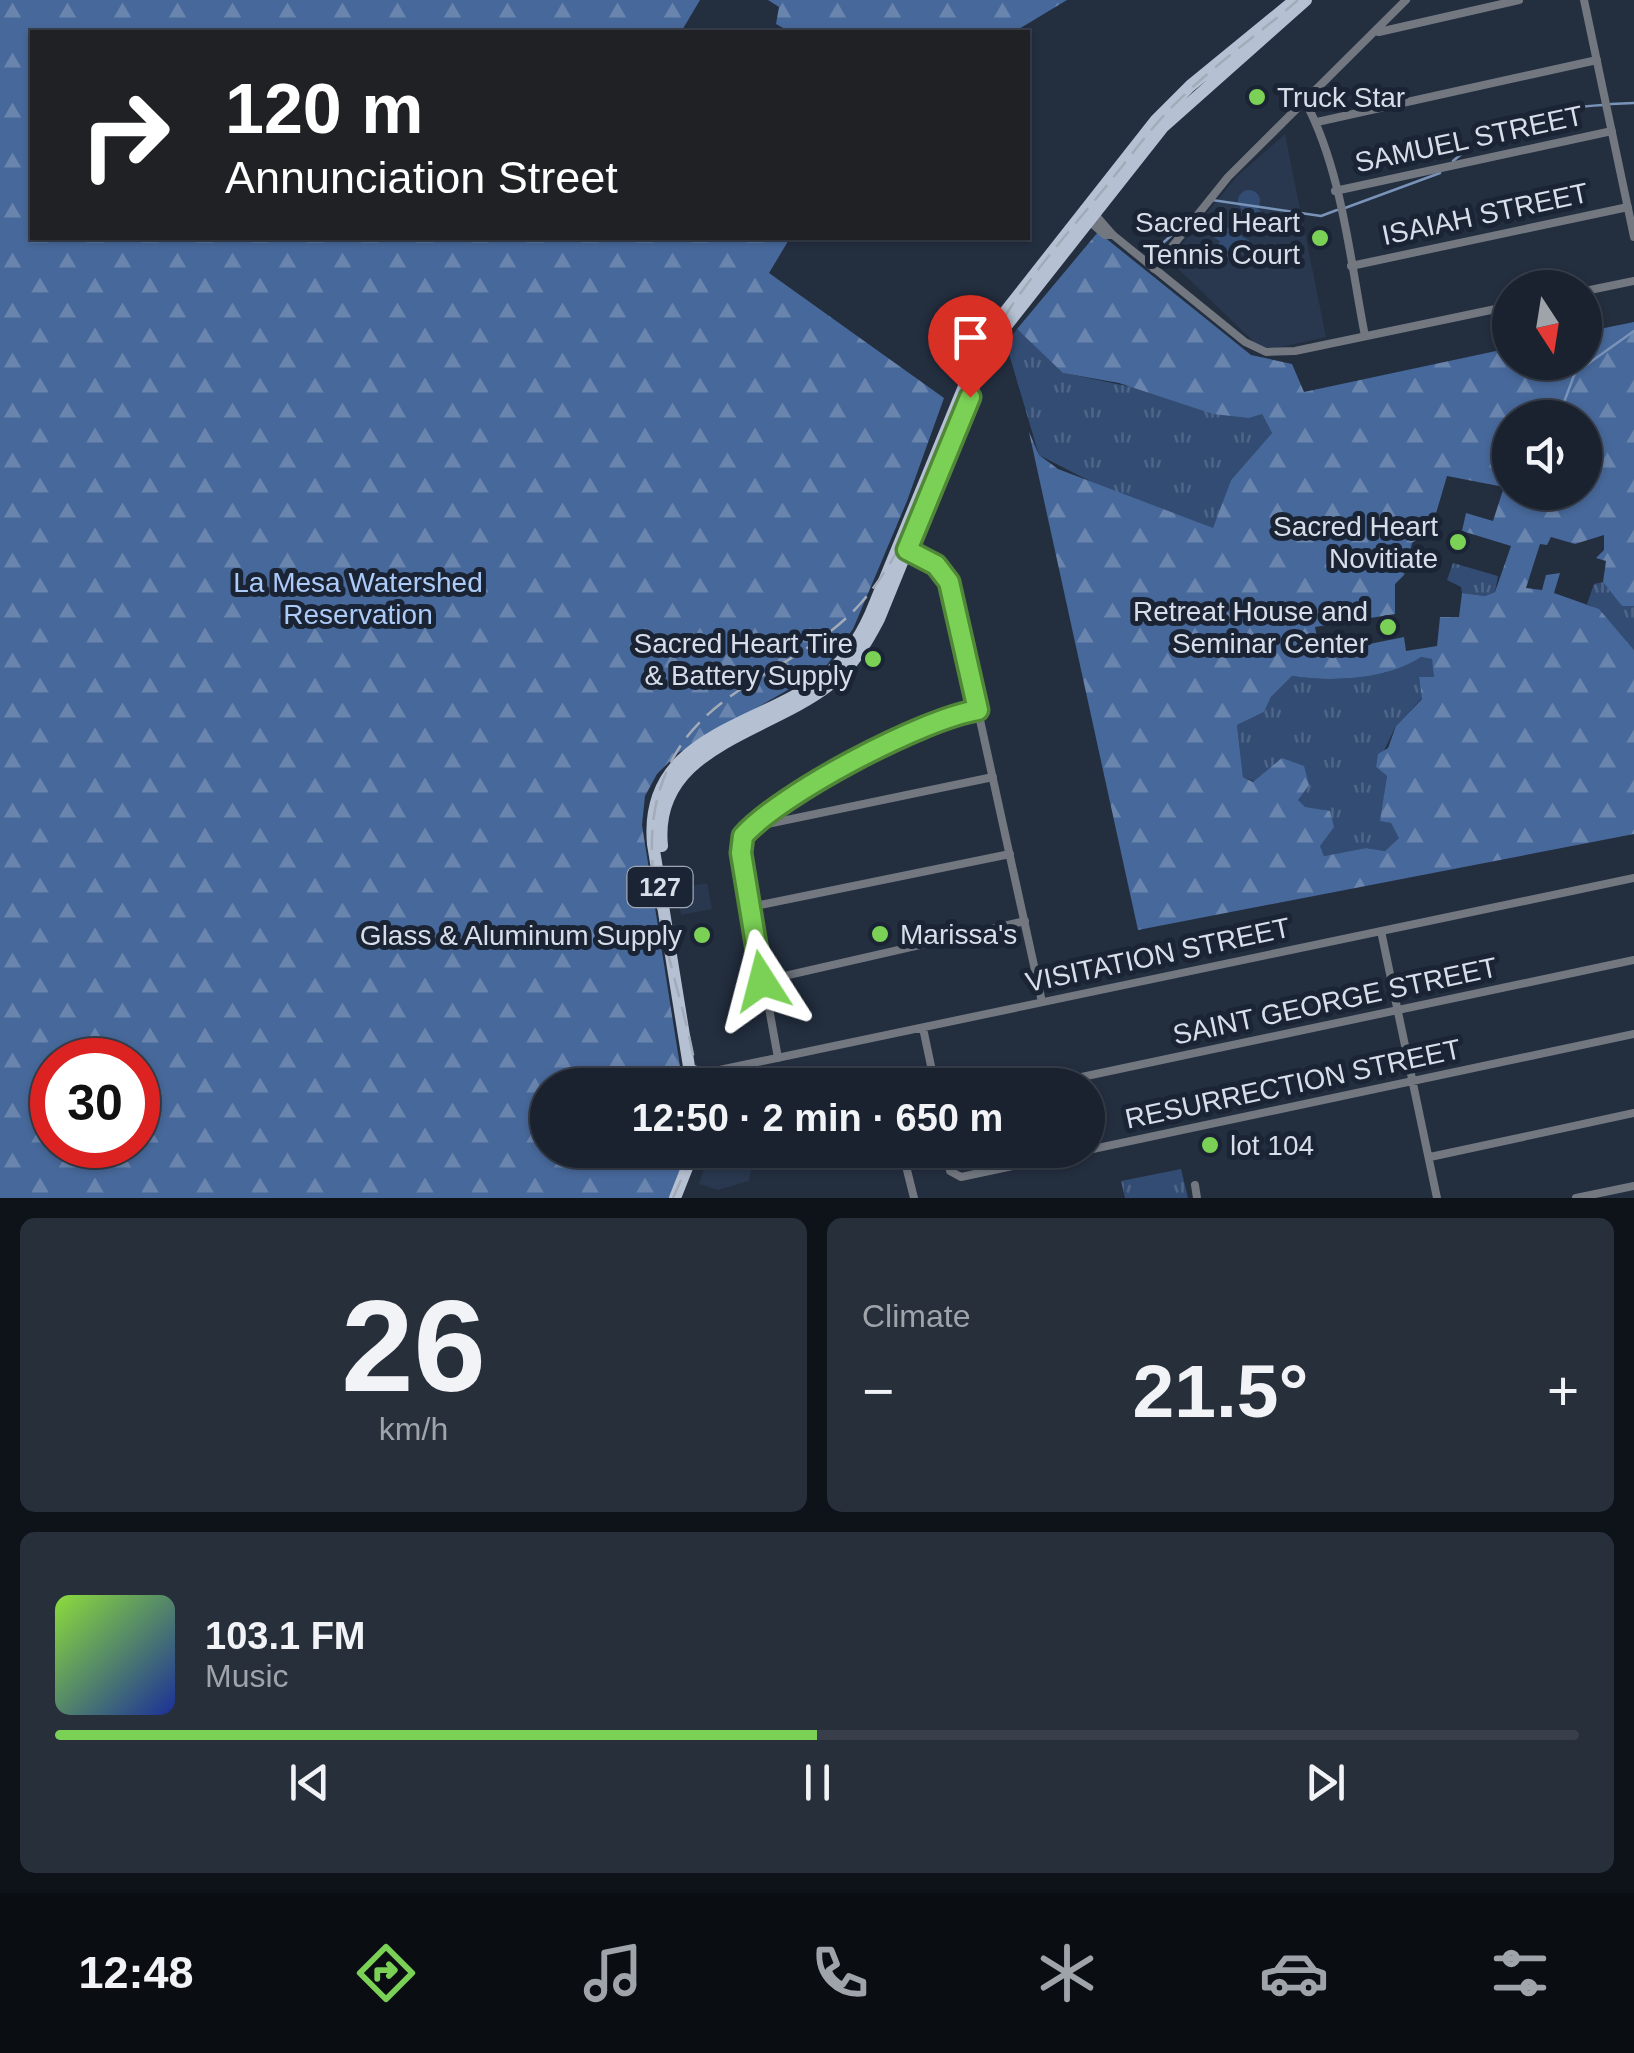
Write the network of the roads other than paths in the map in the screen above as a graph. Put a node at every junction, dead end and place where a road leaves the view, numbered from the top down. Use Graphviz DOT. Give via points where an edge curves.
graph roads {
  1 [pos="1295,0"];
  2 [pos="1306,0"];
  3 [pos="1406,0"];
  4 [pos="1519,0"];
  5 [pos="1584,0"];
  6 [pos="1491,3"];
  7 [pos="1379,32"];
  8 [pos="1597,60"];
  9 [pos="1305,101"];
  10 [pos="1316,122"];
  11 [pos="1612,131"];
  12 [pos="1335,192"];
  13 [pos="1628,207"];
  14 [pos="1086,213"];
  15 [pos="1634,237"];
  16 [pos="1351,266"];
  17 [pos="1154,269"];
  18 [pos="1634,281"];
  19 [pos="1602,288"];
  20 [pos="1492,310"];
  21 [pos="1365,336"];
  22 [pos="902,547"];
  23 [pos="978,710"];
  24 [pos="993,777"];
  25 [pos="750,828"];
  26 [pos="1010,854"];
  27 [pos="1634,878"];
  28 [pos="750,907"];
  29 [pos="1025,922"];
  30 [pos="1381,931"];
  31 [pos="1634,960"];
  32 [pos="762,981"];
  33 [pos="1042,1002"];
  34 [pos="1398,1010"];
  35 [pos="923,1028"];
  36 [pos="1634,1034"];
  37 [pos="778,1058"];
  38 [pos="694,1068"];
  39 [pos="741,1068"];
  40 [pos="931,1068"];
  41 [pos="1105,1072"];
  42 [pos="1414,1081"];
  43 [pos="1634,1113"];
  44 [pos="1105,1146"];
  45 [pos="1430,1157"];
  46 [pos="687,1168"];
  47 [pos="695,1168"];
  48 [pos="906,1168"];
  49 [pos="950,1168"];
  50 [pos="1003,1168"];
  51 [pos="1194,1185"];
  52 [pos="1634,1186"];
  53 [pos="675,1198"];
  54 [pos="684,1198"];
  55 [pos="914,1198"];
  56 [pos="1197,1198"];
  57 [pos="1438,1198"];
  58 [pos="1576,1198"];
  1 -- 14 [label="main road, 127" via="1173,102"];
  2 -- 14 [label="main road, 127" via="1188,102"];
  3 -- 7 [label="street"];
  4 -- 6 [label="street"];
  5 -- 8 [label="street"];
  6 -- 7 [label="street"];
  7 -- 9 [label="street"];
  8 -- 10 [label="street"];
  8 -- 11 [label="street"];
  9 -- 10 [label="street"];
  9 -- 17 [label="street" via="1228,177"];
  10 -- 12 [label="street"];
  11 -- 12 [label="street, SAMUEL STREET"];
  11 -- 13 [label="street"];
  12 -- 16 [label="street"];
  13 -- 15 [label="street"];
  13 -- 16 [label="street, ISAIAH STREET"];
  14 -- 17 [label="street"];
  14 -- 22 [label="main road, 127" via="980,350"];
  16 -- 21 [label="street"];
  17 -- 21 [label="street" via="1255,348 1281,353"];
  18 -- 19 [label="street"];
  20 -- 21 [label="street"];
  22 -- 23 [label="street" via="936,565 949,582"];
  22 -- 38 [label="main road, 127" via="862,634 840,662 807,688 682,756 657,793 653,844"];
  23 -- 24 [label="street"];
  23 -- 25 [label="street" via="919,728"];
  24 -- 25 [label="street"];
  24 -- 26 [label="street"];
  25 -- 28 [label="street" via="740,844"];
  26 -- 28 [label="street"];
  26 -- 29 [label="street"];
  27 -- 30 [label="street, VISITATION STREET"];
  28 -- 32 [label="street"];
  29 -- 32 [label="street"];
  29 -- 33 [label="street"];
  30 -- 33 [label="street, VISITATION STREET"];
  30 -- 34 [label="street"];
  31 -- 34 [label="street, SAINT GEORGE STREET"];
  32 -- 37 [label="street"];
  33 -- 35 [label="street, VISITATION STREET"];
  34 -- 41 [label="street, SAINT GEORGE STREET"];
  34 -- 42 [label="street"];
  35 -- 37 [label="street, VISITATION STREET"];
  35 -- 40 [label="street"];
  36 -- 42 [label="street, RESURRECTION STREET"];
  37 -- 39 [label="street, VISITATION STREET"];
  42 -- 44 [label="street, RESURRECTION STREET"];
  42 -- 45 [label="street"];
  43 -- 45 [label="street"];
  45 -- 57 [label="street"];
  46 -- 53 [label="main road"];
  47 -- 54 [label="main road"];
  48 -- 55 [label="street"];
  49 -- 50 [label="street, RESURRECTION STREET" via="961,1177"];
  51 -- 56 [label="street"];
  52 -- 58 [label="street"];
}
